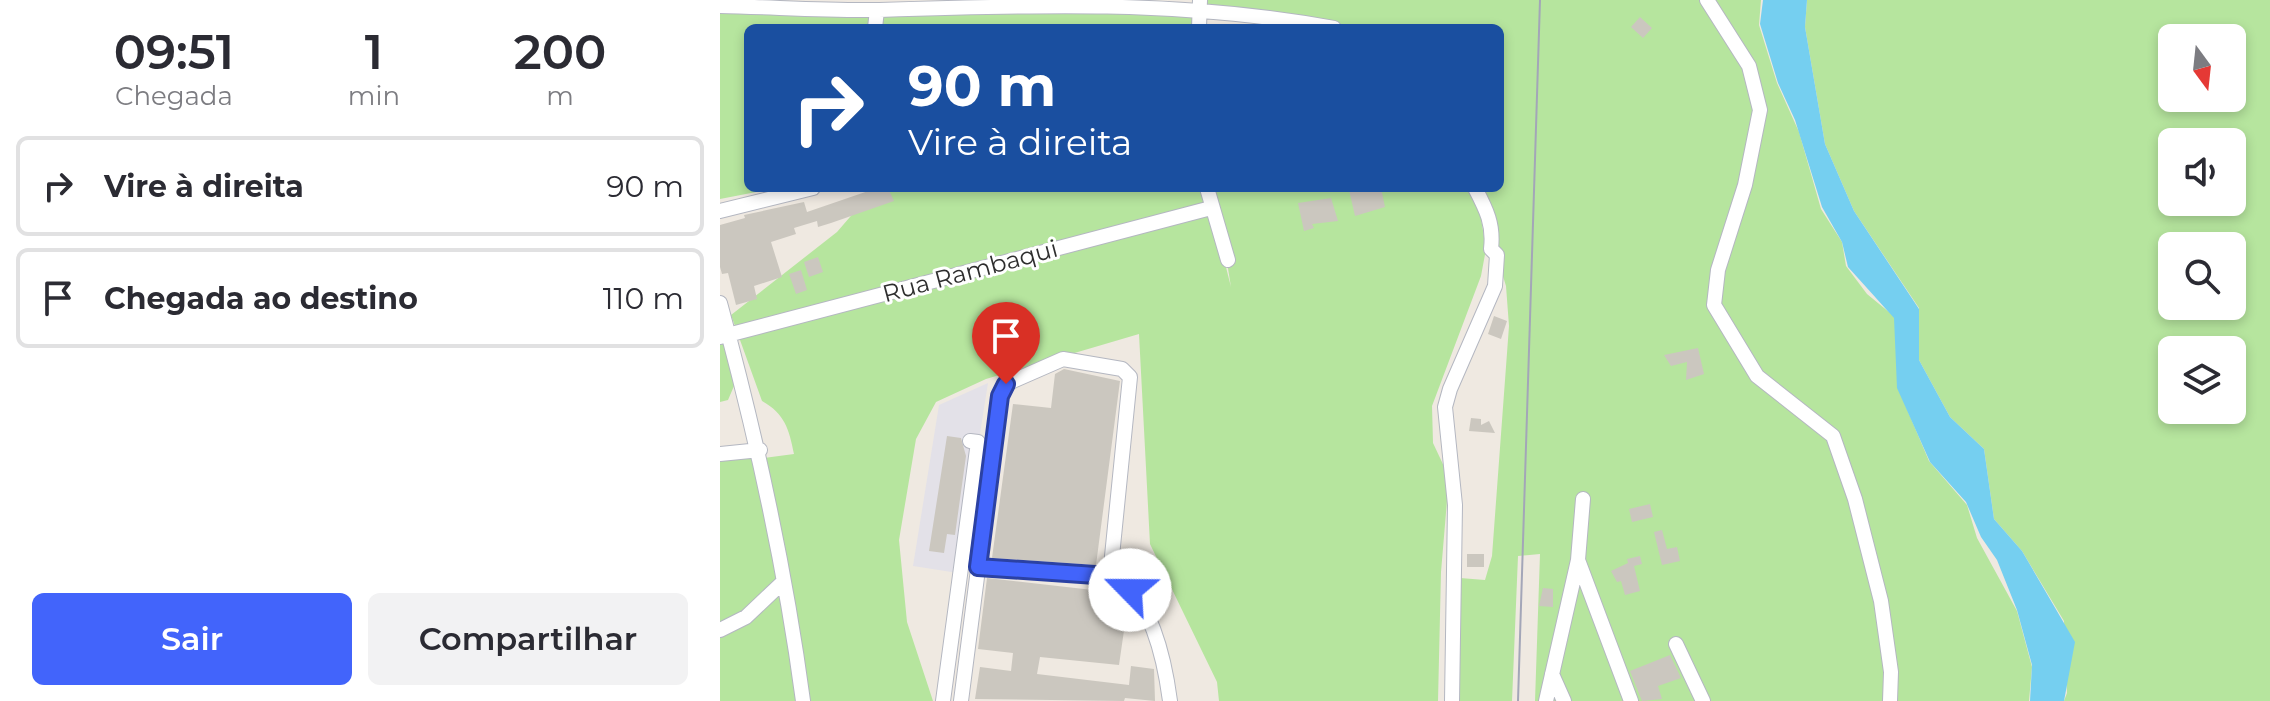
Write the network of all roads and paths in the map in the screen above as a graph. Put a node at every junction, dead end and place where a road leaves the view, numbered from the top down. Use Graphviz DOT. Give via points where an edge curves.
graph roads {
  1 [pos="1707,0"];
  2 [pos="1200,2"];
  3 [pos="856,5"];
  4 [pos="720,6"];
  5 [pos="877,10"];
  6 [pos="875,24"];
  7 [pos="1199,24"];
  8 [pos="1318,24"];
  9 [pos="797,192"];
  10 [pos="1208,192"];
  11 [pos="1477,192"];
  12 [pos="1211,208"];
  13 [pos="720,211"];
  14 [pos="1228,260"];
  15 [pos="720,303"];
  16 [pos="724,336"];
  17 [pos="970,441"];
  18 [pos="760,450"];
  19 [pos="720,454"];
  20 [pos="1583,499"];
  21 [pos="1578,560"];
  22 [pos="978,567"];
  23 [pos="1110,576"];
  24 [pos="784,581"];
  25 [pos="720,630"];
  26 [pos="1676,644"];
  27 [pos="1552,674"];
  28 [pos="803,701"];
  29 [pos="943,701"];
  30 [pos="961,701"];
  31 [pos="1170,701"];
  32 [pos="1452,701"];
  33 [pos="1546,701"];
  34 [pos="1564,701"];
  35 [pos="1631,701"];
  36 [pos="1703,701"];
  37 [pos="1890,701"];
  1 -- 37 [label="street" via="1749,66 1760,110 1745,185 1718,270 1714,305 1757,376 1833,436 1881,601"];
  2 -- 5 [label="street" via="1038,0"];
  2 -- 7 [label="street"];
  2 -- 8 [label="street"];
  3 -- 4 [label="street"];
  3 -- 5 [label="street"];
  5 -- 6 [label="street"];
  9 -- 13 [label="street"];
  10 -- 12 [label="street"];
  11 -- 32 [label="street" via="1497,255 1482,321 1448,398 1445,425 1455,505"];
  12 -- 14 [label="street"];
  12 -- 16 [label="street, Rua Rambaqui"];
  15 -- 16 [label="street"];
  16 -- 18 [label="street"];
  17 -- 29 [label="street" via="978,442"];
  18 -- 19 [label="street"];
  18 -- 24 [label="street"];
  20 -- 21 [label="street"];
  21 -- 27 [label="street"];
  21 -- 35 [label="street"];
  22 -- 23 [label="street"];
  22 -- 23 [label="street" via="1001,391 1063,359 1122,369 1130,377"];
  22 -- 30 [label="street"];
  23 -- 31 [label="street" via="1130,590 1152,626"];
  24 -- 25 [label="street" via="746,617"];
  24 -- 28 [label="street"];
  26 -- 36 [label="street"];
  27 -- 33 [label="street"];
  27 -- 34 [label="street"];
}
